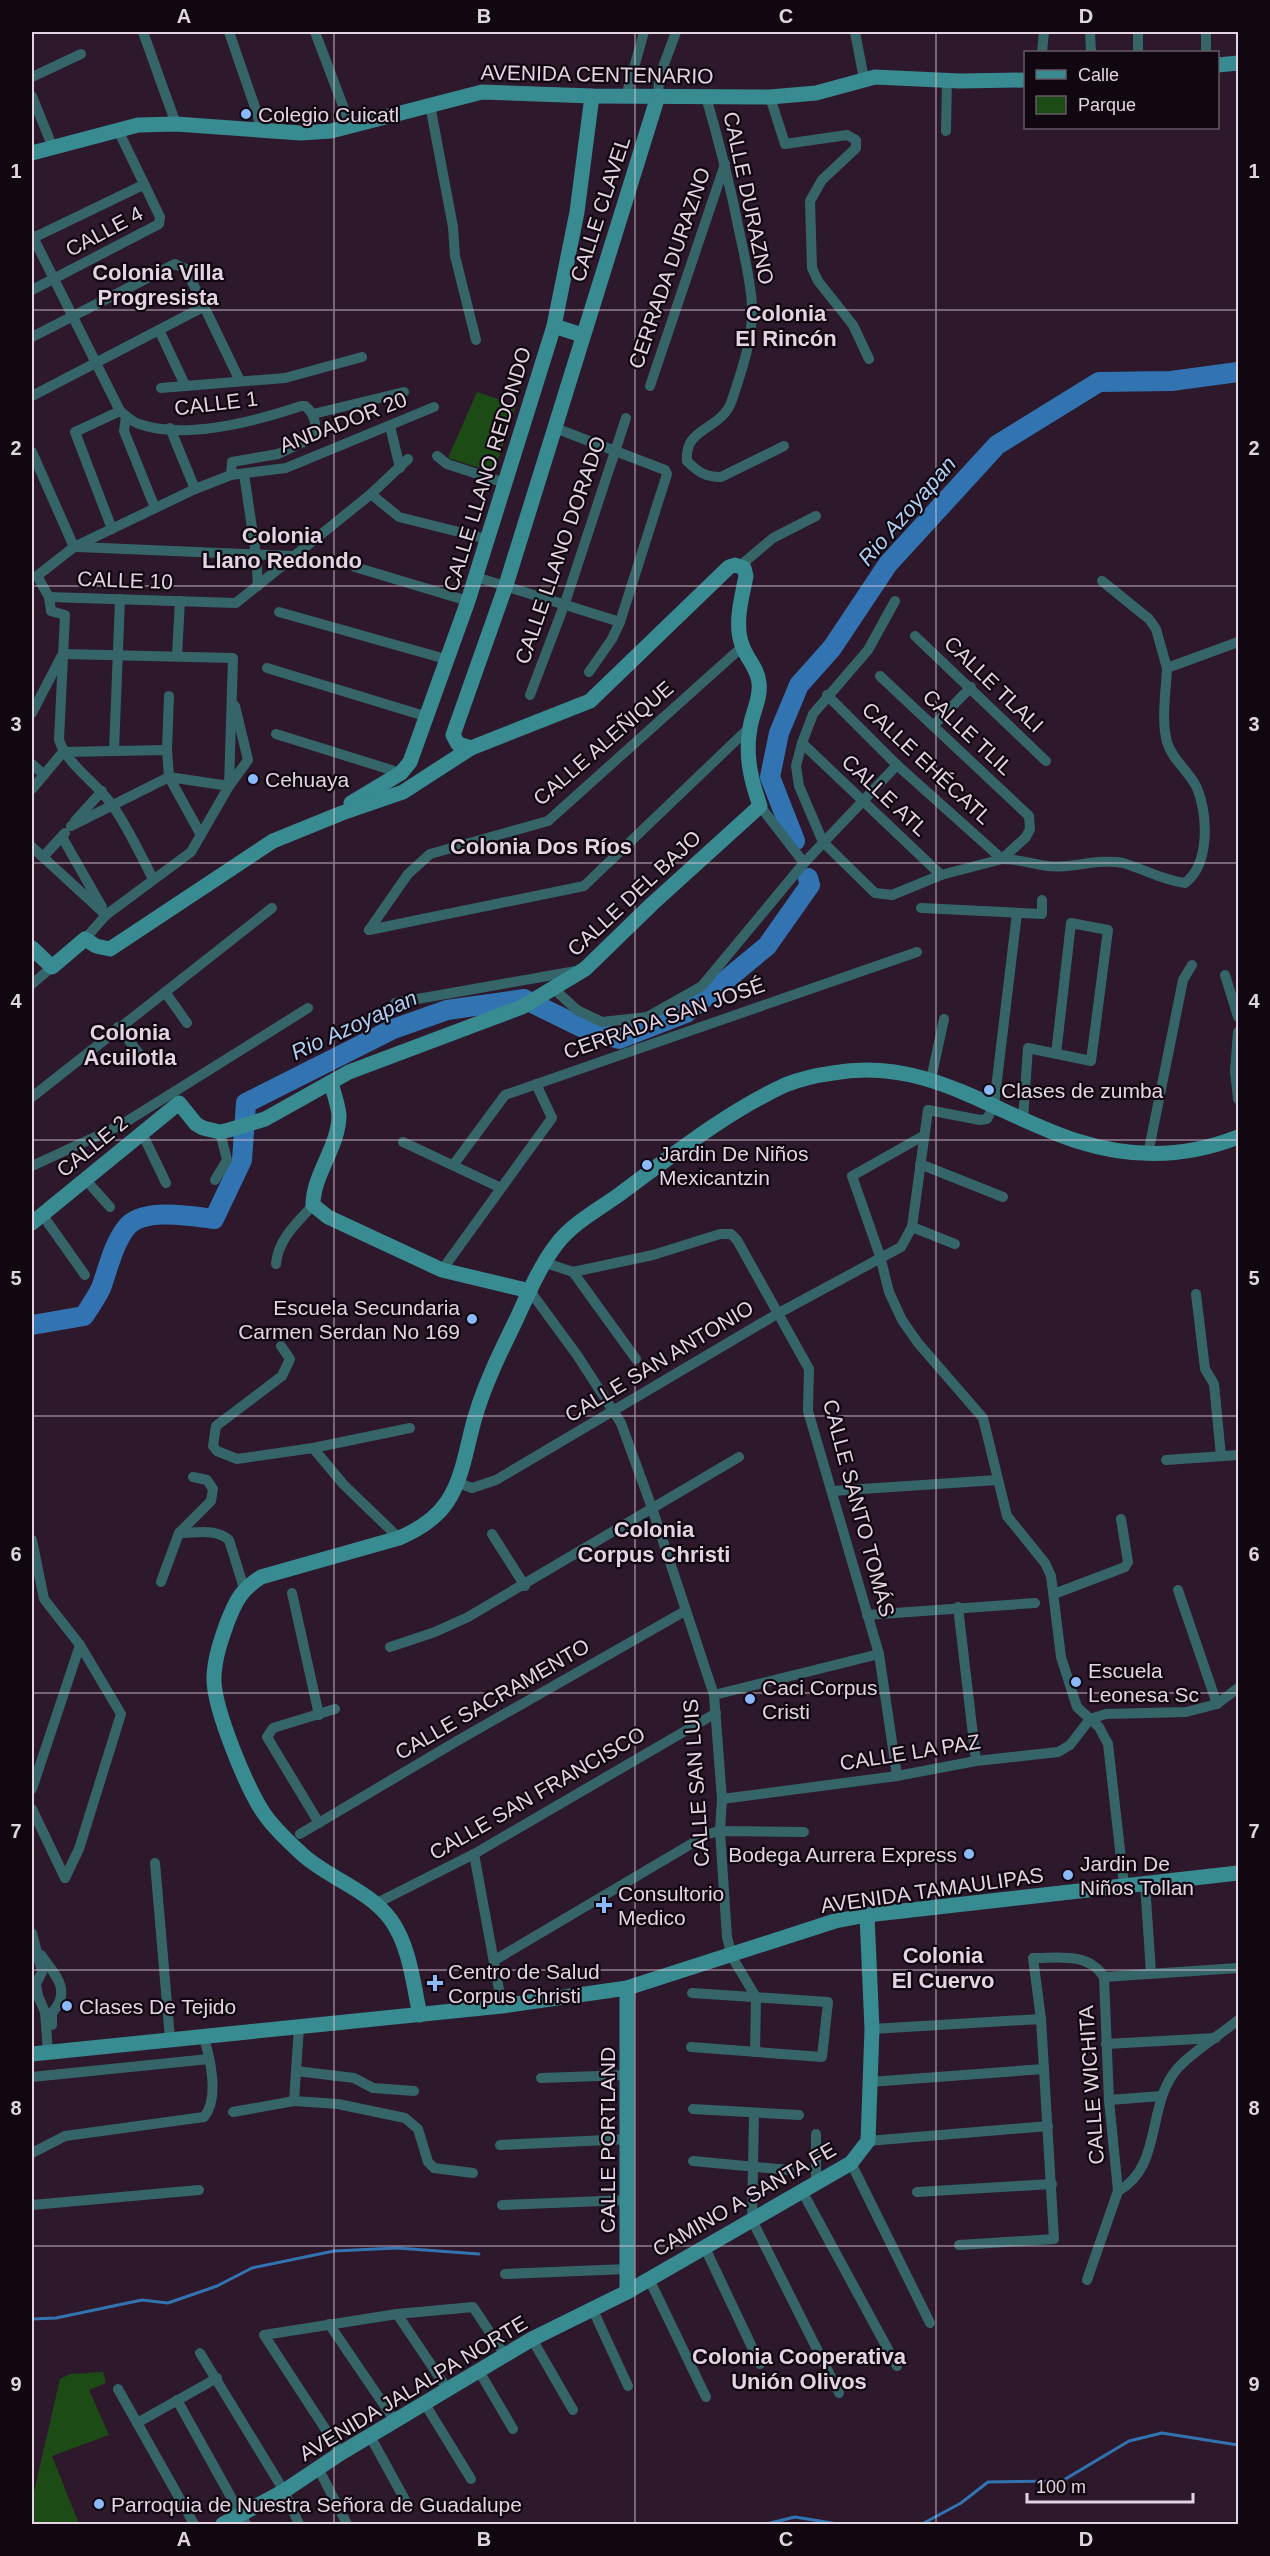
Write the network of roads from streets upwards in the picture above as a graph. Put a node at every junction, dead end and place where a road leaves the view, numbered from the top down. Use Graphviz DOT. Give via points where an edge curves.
graph roads {
  1 [pos="143,32"];
  2 [pos="229,32"];
  3 [pos="315,32"];
  4 [pos="644,32"];
  5 [pos="676,32"];
  6 [pos="855,32"];
  7 [pos="1044,32"];
  8 [pos="1090,32"];
  9 [pos="1138,32"];
  10 [pos="1206,32"];
  11 [pos="1042,51"];
  12 [pos="1091,51"];
  13 [pos="1138,51"];
  14 [pos="1206,51"];
  15 [pos="81,54"];
  16 [pos="1239,63"];
  17 [pos="1219,65"];
  18 [pos="32,76"];
  19 [pos="864,79"];
  20 [pos="947,80"];
  21 [pos="1024,80"];
  22 [pos="32,96"];
  23 [pos="592,96"];
  24 [pos="626,96"];
  25 [pos="658,96"];
  26 [pos="706,97"];
  27 [pos="770,97"];
  28 [pos="430,105"];
  29 [pos="176,124"];
  30 [pos="351,127"];
  31 [pos="118,130"];
  32 [pos="261,131"];
  33 [pos="946,131"];
  34 [pos="53,148"];
  35 [pos="32,153"];
  36 [pos="725,164"];
  37 [pos="143,185"];
  38 [pos="32,237"];
  39 [pos="54,279"];
  40 [pos="32,290"];
  41 [pos="203,307"];
  42 [pos="72,315"];
  43 [pos="554,326"];
  44 [pos="159,330"];
  45 [pos="582,334"];
  46 [pos="32,337"];
  47 [pos="476,340"];
  48 [pos="362,357"];
  49 [pos="869,359"];
  50 [pos="96,362"];
  51 [pos="240,381"];
  52 [pos="185,385"];
  53 [pos="650,386"];
  54 [pos="160,388"];
  55 [pos="404,392"];
  56 [pos="32,396"];
  57 [pos="434,407"];
  58 [pos="123,413"];
  59 [pos="313,414"];
  60 [pos="626,418"];
  61 [pos="390,426"];
  62 [pos="170,428"];
  63 [pos="555,428"];
  64 [pos="784,446"];
  65 [pos="615,450"];
  66 [pos="32,452"];
  67 [pos="437,456"];
  68 [pos="408,459"];
  69 [pos="400,468"];
  70 [pos="244,474"];
  71 [pos="231,475"];
  72 [pos="505,483"];
  73 [pos="195,489"];
  74 [pos="371,495"];
  75 [pos="155,508"];
  76 [pos="816,516"];
  77 [pos="112,529"];
  78 [pos="487,539"];
  79 [pos="74,547"];
  80 [pos="256,555"];
  81 [pos="293,556"];
  82 [pos="741,565"];
  83 [pos="355,567"];
  84 [pos="476,577"];
  85 [pos="1102,581"];
  86 [pos="258,585"];
  87 [pos="506,585"];
  88 [pos="49,597"];
  89 [pos="120,599"];
  90 [pos="180,601"];
  91 [pos="468,601"];
  92 [pos="895,601"];
  93 [pos="565,603"];
  94 [pos="279,612"];
  95 [pos="620,622"];
  96 [pos="915,636"];
  97 [pos="1239,642"];
  98 [pos="742,647"];
  99 [pos="63,654"];
  100 [pos="118,655"];
  101 [pos="177,655"];
  102 [pos="449,660"];
  103 [pos="267,668"];
  104 [pos="1167,668"];
  105 [pos="589,672"];
  106 [pos="880,676"];
  107 [pos="971,687"];
  108 [pos="232,691"];
  109 [pos="530,695"];
  110 [pos="827,695"];
  111 [pos="169,696"];
  112 [pos="32,713"];
  113 [pos="428,717"];
  114 [pos="933,726"];
  115 [pos="750,727"];
  116 [pos="276,734"];
  117 [pos="802,743"];
  118 [pos="471,748"];
  119 [pos="167,750"];
  120 [pos="114,751"];
  121 [pos="63,752"];
  122 [pos="1046,761"];
  123 [pos="32,764"];
  124 [pos="897,765"];
  125 [pos="401,773"];
  126 [pos="44,775"];
  127 [pos="169,777"];
  128 [pos="229,786"];
  129 [pos="32,789"];
  130 [pos="102,791"];
  131 [pos="862,801"];
  132 [pos="114,806"];
  133 [pos="760,806"];
  134 [pos="342,813"];
  135 [pos="71,826"];
  136 [pos="201,835"];
  137 [pos="62,837"];
  138 [pos="823,842"];
  139 [pos="32,847"];
  140 [pos="43,857"];
  141 [pos="1002,859"];
  142 [pos="804,863"];
  143 [pos="941,875"];
  144 [pos="153,879"];
  145 [pos="1042,900"];
  146 [pos="272,908"];
  147 [pos="921,908"];
  148 [pos="1017,913"];
  149 [pos="106,915"];
  150 [pos="85,939"];
  151 [pos="32,948"];
  152 [pos="917,952"];
  153 [pos="1192,965"];
  154 [pos="52,967"];
  155 [pos="585,969"];
  156 [pos="1225,975"];
  157 [pos="32,984"];
  158 [pos="549,990"];
  159 [pos="165,992"];
  160 [pos="395,1003"];
  161 [pos="308,1008"];
  162 [pos="1239,1017"];
  163 [pos="944,1019"];
  164 [pos="187,1023"];
  165 [pos="118,1027"];
  166 [pos="1239,1032"];
  167 [pos="1056,1054"];
  168 [pos="145,1061"];
  169 [pos="931,1079"];
  170 [pos="331,1083"];
  171 [pos="536,1084"];
  172 [pos="32,1097"];
  173 [pos="175,1098"];
  174 [pos="1239,1099"];
  175 [pos="994,1105"];
  176 [pos="1023,1119"];
  177 [pos="224,1131"];
  178 [pos="142,1133"];
  179 [pos="923,1136"];
  180 [pos="1239,1137"];
  181 [pos="403,1142"];
  182 [pos="1148,1154"];
  183 [pos="454,1164"];
  184 [pos="920,1164"];
  185 [pos="32,1166"];
  186 [pos="85,1179"];
  187 [pos="215,1180"];
  188 [pos="166,1183"];
  189 [pos="501,1188"];
  190 [pos="1003,1197"];
  191 [pos="313,1206"];
  192 [pos="110,1208"];
  193 [pos="36,1218"];
  194 [pos="912,1227"];
  195 [pos="955,1244"];
  196 [pos="880,1256"];
  197 [pos="546,1263"];
  198 [pos="276,1264"];
  199 [pos="442,1270"];
  200 [pos="573,1272"];
  201 [pos="85,1275"];
  202 [pos="530,1291"];
  203 [pos="1196,1293"];
  204 [pos="777,1314"];
  205 [pos="281,1346"];
  206 [pos="636,1359"];
  207 [pos="614,1412"];
  208 [pos="410,1428"];
  209 [pos="312,1448"];
  210 [pos="1239,1455"];
  211 [pos="1221,1456"];
  212 [pos="739,1457"];
  213 [pos="1166,1460"];
  214 [pos="193,1477"];
  215 [pos="997,1480"];
  216 [pos="456,1482"];
  217 [pos="832,1491"];
  218 [pos="652,1509"];
  219 [pos="1121,1519"];
  220 [pos="179,1533"];
  221 [pos="492,1534"];
  222 [pos="399,1538"];
  223 [pos="32,1539"];
  224 [pos="161,1582"];
  225 [pos="525,1586"];
  226 [pos="244,1588"];
  227 [pos="1178,1590"];
  228 [pos="292,1593"];
  229 [pos="1054,1594"];
  230 [pos="1035,1603"];
  231 [pos="958,1607"];
  232 [pos="686,1611"];
  233 [pos="867,1615"];
  234 [pos="80,1645"];
  235 [pos="390,1647"];
  236 [pos="879,1654"];
  237 [pos="1239,1688"];
  238 [pos="714,1695"];
  239 [pos="1217,1704"];
  240 [pos="335,1709"];
  241 [pos="716,1713"];
  242 [pos="319,1715"];
  243 [pos="1090,1719"];
  244 [pos="976,1761"];
  245 [pos="897,1776"];
  246 [pos="32,1789"];
  247 [pos="722,1799"];
  248 [pos="32,1809"];
  249 [pos="319,1823"];
  250 [pos="720,1831"];
  251 [pos="804,1833"];
  252 [pos="300,1834"];
  253 [pos="474,1854"];
  254 [pos="156,1863"];
  255 [pos="1239,1873"];
  256 [pos="1146,1883"];
  257 [pos="1124,1885"];
  258 [pos="375,1904"];
  259 [pos="867,1915"];
  260 [pos="32,1933"];
  261 [pos="39,1952"];
  262 [pos="732,1957"];
  263 [pos="495,1960"];
  264 [pos="1239,1968"];
  265 [pos="1150,1973"];
  266 [pos="42,1976"];
  267 [pos="57,1977"];
  268 [pos="1104,1977"];
  269 [pos="627,1988"];
  270 [pos="692,1994"];
  271 [pos="756,1997"];
  272 [pos="502,2006"];
  273 [pos="48,2013"];
  274 [pos="420,2015"];
  275 [pos="1041,2019"];
  276 [pos="1239,2020"];
  277 [pos="299,2027"];
  278 [pos="872,2029"];
  279 [pos="203,2035"];
  280 [pos="1216,2038"];
  281 [pos="170,2039"];
  282 [pos="1106,2044"];
  283 [pos="691,2047"];
  284 [pos="51,2052"];
  285 [pos="755,2052"];
  286 [pos="32,2054"];
  287 [pos="209,2059"];
  288 [pos="1044,2069"];
  289 [pos="296,2071"];
  290 [pos="628,2075"];
  291 [pos="32,2077"];
  292 [pos="541,2078"];
  293 [pos="870,2082"];
  294 [pos="414,2091"];
  295 [pos="1162,2096"];
  296 [pos="1109,2100"];
  297 [pos="294,2102"];
  298 [pos="693,2109"];
  299 [pos="232,2112"];
  300 [pos="754,2114"];
  301 [pos="799,2115"];
  302 [pos="1048,2126"];
  303 [pos="816,2134"];
  304 [pos="629,2139"];
  305 [pos="868,2141"];
  306 [pos="500,2145"];
  307 [pos="32,2153"];
  308 [pos="693,2162"];
  309 [pos="851,2163"];
  310 [pos="751,2167"];
  311 [pos="789,2170"];
  312 [pos="473,2173"];
  313 [pos="816,2183"];
  314 [pos="1052,2184"];
  315 [pos="199,2190"];
  316 [pos="802,2191"];
  317 [pos="1118,2191"];
  318 [pos="917,2192"];
  319 [pos="628,2200"];
  320 [pos="32,2205"];
  321 [pos="502,2205"];
  322 [pos="752,2220"];
  323 [pos="959,2245"];
  324 [pos="705,2248"];
  325 [pos="627,2270"];
  326 [pos="505,2274"];
  327 [pos="649,2279"];
  328 [pos="1087,2280"];
  329 [pos="627,2292"];
  330 [pos="592,2308"];
  331 [pos="397,2314"];
  332 [pos="930,2323"];
  333 [pos="329,2324"];
  334 [pos="532,2339"];
  335 [pos="200,2354"];
  336 [pos="505,2355"];
  337 [pos="760,2364"];
  338 [pos="897,2367"];
  339 [pos="479,2371"];
  340 [pos="217,2378"];
  341 [pos="628,2386"];
  342 [pos="118,2389"];
  343 [pos="448,2390"];
  344 [pos="839,2393"];
  345 [pos="706,2397"];
  346 [pos="177,2400"];
  347 [pos="425,2404"];
  348 [pos="573,2410"];
  349 [pos="395,2421"];
  350 [pos="138,2423"];
  351 [pos="513,2428"];
  352 [pos="370,2436"];
  353 [pos="341,2453"];
  354 [pos="319,2470"];
  355 [pos="471,2479"];
  356 [pos="284,2491"];
  357 [pos="405,2500"];
  358 [pos="243,2520"];
  359 [pos="194,2524"];
  360 [pos="223,2524"];
  361 [pos="298,2524"];
  362 [pos="347,2524"];
  1 -- 29 [label="street"];
  2 -- 32 [label="street"];
  3 -- 30 [label="street"];
  4 -- 24 [label="street"];
  5 -- 25 [label="street" via="659,78"];
  6 -- 19 [label="street"];
  7 -- 11 [label="street"];
  8 -- 12 [label="street"];
  9 -- 13 [label="street"];
  10 -- 14 [label="street"];
  15 -- 18 [label="street"];
  16 -- 17 [label="street"];
  19 -- 20 [label="street, AVENIDA CENTENARIO" via="886,76"];
  19 -- 27 [label="street, AVENIDA CENTENARIO" via="816,93"];
  20 -- 21 [label="street, AVENIDA CENTENARIO"];
  20 -- 33 [label="street"];
  22 -- 34 [label="street"];
  23 -- 24 [label="street, AVENIDA CENTENARIO"];
  23 -- 28 [label="street, AVENIDA CENTENARIO" via="482,92"];
  23 -- 43 [label="street, CALLE LLANO REDONDO" via="577,212"];
  24 -- 25 [label="street, AVENIDA CENTENARIO"];
  25 -- 26 [label="street, AVENIDA CENTENARIO"];
  25 -- 45 [label="street, CALLE CLAVEL"];
  26 -- 27 [label="street, AVENIDA CENTENARIO"];
  26 -- 36 [label="street, CALLE DURAZNO"];
  27 -- 49 [label="street" via="785,144 847,135 856,140 856,148 822,180 810,201 812,268 853,325"];
  28 -- 30 [label="street, AVENIDA CENTENARIO"];
  28 -- 47 [label="street" via="455,256"];
  29 -- 31 [label="street, AVENIDA CENTENARIO"];
  29 -- 32 [label="street, AVENIDA CENTENARIO"];
  30 -- 32 [label="street, AVENIDA CENTENARIO" via="318,133"];
  31 -- 34 [label="street, AVENIDA CENTENARIO"];
  31 -- 37 [label="street"];
  34 -- 35 [label="street, AVENIDA CENTENARIO"];
  36 -- 53 [label="street, CERRADA DURAZNO"];
  36 -- 64 [label="street, CALLE DURAZNO" via="746,261 752,306 750,339 731,403 722,418 692,437 686,449 687,461 698,472 721,477"];
  37 -- 38 [label="street"];
  37 -- 39 [label="street, CALLE 4" via="159,224"];
  38 -- 39 [label="street"];
  39 -- 40 [label="street, CALLE 4"];
  39 -- 42 [label="street"];
  41 -- 42 [label="street" via="186,268 175,264"];
  41 -- 44 [label="street"];
  41 -- 51 [label="street"];
  42 -- 46 [label="street"];
  42 -- 50 [label="street"];
  43 -- 45 [label="street"];
  43 -- 72 [label="street, CALLE LLANO REDONDO"];
  44 -- 50 [label="street"];
  44 -- 52 [label="street"];
  45 -- 63 [label="street"];
  48 -- 51 [label="street" via="285,378"];
  50 -- 56 [label="street"];
  50 -- 58 [label="street"];
  51 -- 52 [label="street"];
  52 -- 54 [label="street"];
  55 -- 59 [label="street"];
  57 -- 61 [label="street, ANDADOR 20"];
  58 -- 62 [label="street, CALLE 1" via="138,424"];
  58 -- 75 [label="street" via="124,431"];
  58 -- 77 [label="street" via="75,432"];
  59 -- 62 [label="street, CALLE 1" via="301,406 254,421"];
  59 -- 71 [label="street" via="316,426 312,438 278,454 232,462"];
  60 -- 65 [label="street, CALLE LLANO DORADO"];
  61 -- 69 [label="street"];
  61 -- 70 [label="street, ANDADOR 20" via="286,468"];
  62 -- 73 [label="street"];
  63 -- 65 [label="street"];
  63 -- 87 [label="street"];
  65 -- 93 [label="street, CALLE LLANO DORADO"];
  65 -- 95 [label="street" via="665,470 667,478"];
  66 -- 79 [label="street"];
  67 -- 72 [label="street" via="447,464"];
  68 -- 69 [label="street"];
  69 -- 74 [label="street"];
  70 -- 71 [label="street, ANDADOR 20"];
  70 -- 80 [label="street"];
  71 -- 73 [label="street, ANDADOR 20"];
  72 -- 78 [label="street, CALLE LLANO REDONDO"];
  73 -- 75 [label="street, ANDADOR 20"];
  74 -- 78 [label="street" via="399,517"];
  74 -- 81 [label="street"];
  75 -- 77 [label="street, ANDADOR 20"];
  76 -- 82 [label="street" via="773,538"];
  77 -- 79 [label="street, ANDADOR 20"];
  78 -- 84 [label="street, CALLE LLANO REDONDO"];
  79 -- 80 [label="street"];
  79 -- 88 [label="street, ANDADOR 20" via="37,576"];
  80 -- 81 [label="street"];
  80 -- 86 [label="street"];
  81 -- 86 [label="street"];
  82 -- 98 [label="street" via="746,576 739,632"];
  82 -- 118 [label="street" via="729,567 590,700"];
  83 -- 91 [label="street"];
  84 -- 87 [label="street"];
  84 -- 91 [label="street, CALLE LLANO REDONDO"];
  85 -- 104 [label="street" via="1152,624"];
  86 -- 90 [label="street, CALLE 10" via="236,603"];
  87 -- 93 [label="street"];
  87 -- 118 [label="street" via="453,735 458,744"];
  88 -- 89 [label="street, CALLE 10"];
  88 -- 99 [label="street" via="51,611 65,615"];
  89 -- 90 [label="street, CALLE 10"];
  89 -- 100 [label="street"];
  90 -- 101 [label="street"];
  91 -- 102 [label="street, CALLE LLANO REDONDO"];
  92 -- 110 [label="street" via="868,650"];
  93 -- 95 [label="street"];
  93 -- 109 [label="street, CALLE LLANO DORADO"];
  94 -- 102 [label="street"];
  95 -- 105 [label="street"];
  96 -- 107 [label="street, CALLE TLALI"];
  97 -- 104 [label="street"];
  98 -- 115 [label="street" via="759,681"];
  98 -- 115 [label="street, CALLE ALEÑIQUE" via="548,821 430,854 408,874 369,930 584,886"];
  99 -- 100 [label="street"];
  99 -- 112 [label="street"];
  99 -- 121 [label="street" via="58,740"];
  100 -- 101 [label="street"];
  100 -- 120 [label="street"];
  101 -- 108 [label="street" via="232,658"];
  102 -- 113 [label="street, CALLE LLANO REDONDO"];
  103 -- 113 [label="street"];
  104 -- 141 [label="street" via="1167,744 1197,787 1204,820 1202,853 1194,876 1185,883 1166,881 1122,863 1050,867"];
  106 -- 114 [label="street, CALLE TLIL"];
  107 -- 114 [label="street"];
  107 -- 122 [label="street, CALLE TLALI"];
  108 -- 128 [label="street"];
  108 -- 128 [label="street" via="248,760"];
  110 -- 117 [label="street" via="813,714"];
  110 -- 124 [label="street, CALLE EHÉCATL"];
  111 -- 119 [label="street"];
  113 -- 125 [label="street, CALLE LLANO REDONDO" via="410,762"];
  114 -- 141 [label="street, CALLE TLIL" via="1029,816 1026,837"];
  115 -- 133 [label="street" via="750,780"];
  116 -- 125 [label="street"];
  117 -- 131 [label="street, CALLE ATL"];
  117 -- 138 [label="street" via="796,766 799,786"];
  118 -- 134 [label="street" via="403,792"];
  119 -- 120 [label="street"];
  119 -- 127 [label="street"];
  120 -- 121 [label="street"];
  121 -- 126 [label="street"];
  121 -- 130 [label="street"];
  123 -- 126 [label="street"];
  124 -- 131 [label="street"];
  124 -- 141 [label="street, CALLE EHÉCATL"];
  125 -- 134 [label="street, CALLE LLANO REDONDO" via="351,803"];
  126 -- 129 [label="street"];
  127 -- 128 [label="street"];
  127 -- 132 [label="street"];
  127 -- 136 [label="street"];
  128 -- 136 [label="street"];
  130 -- 132 [label="street"];
  130 -- 135 [label="street"];
  131 -- 138 [label="street"];
  131 -- 143 [label="street, CALLE ATL"];
  132 -- 135 [label="street"];
  132 -- 144 [label="street"];
  133 -- 142 [label="street"];
  133 -- 155 [label="street, CALLE DEL BAJO"];
  134 -- 150 [label="street" via="273,841 110,949"];
  135 -- 137 [label="street"];
  136 -- 144 [label="street" via="191,852"];
  137 -- 140 [label="street"];
  137 -- 149 [label="street"];
  138 -- 142 [label="street"];
  138 -- 143 [label="street" via="869,888 883,896"];
  139 -- 140 [label="street"];
  140 -- 149 [label="street"];
  141 -- 143 [label="street"];
  142 -- 158 [label="street" via="702,986 648,1017 602,1022"];
  144 -- 149 [label="street"];
  145 -- 148 [label="street" via="1042,914"];
  146 -- 159 [label="street"];
  147 -- 148 [label="street"];
  148 -- 175 [label="street"];
  149 -- 150 [label="street"];
  150 -- 154 [label="street"];
  151 -- 154 [label="street"];
  152 -- 171 [label="street, CERRADA SAN JOSÉ"];
  153 -- 182 [label="street" via="1183,980"];
  154 -- 157 [label="street"];
  155 -- 158 [label="street, CALLE DEL BAJO"];
  155 -- 160 [label="street"];
  156 -- 162 [label="street"];
  158 -- 170 [label="street, CALLE DEL BAJO" via="522,1007 349,1072"];
  159 -- 164 [label="street"];
  159 -- 165 [label="street"];
  161 -- 173 [label="street"];
  163 -- 169 [label="street"];
  165 -- 168 [label="street"];
  165 -- 172 [label="street"];
  166 -- 174 [label="street" via="1235,1071"];
  167 -- 167 [label="street" via="1071,923 1108,930 1091,1060"];
  167 -- 176 [label="street" via="1028,1048"];
  169 -- 175 [label="street"];
  169 -- 197 [label="street" via="884,1068 858,1068 788,1084 734,1112 594,1212 556,1244"];
  170 -- 177 [label="street, CALLE DEL BAJO" via="265,1119"];
  170 -- 191 [label="street" via="339,1115 313,1194"];
  171 -- 183 [label="street, CERRADA SAN JOSÉ" via="504,1095"];
  171 -- 189 [label="street" via="552,1118"];
  173 -- 177 [label="street" via="196,1124"];
  173 -- 178 [label="street, CALLE 2"];
  173 -- 185 [label="street"];
  175 -- 176 [label="street"];
  175 -- 179 [label="street" via="987,1119 928,1110"];
  176 -- 182 [label="street" via="1077,1141"];
  177 -- 187 [label="street" via="226,1160"];
  178 -- 186 [label="street, CALLE 2"];
  178 -- 188 [label="street"];
  179 -- 184 [label="street"];
  179 -- 196 [label="street" via="852,1176"];
  180 -- 182 [label="street" via="1189,1153"];
  181 -- 183 [label="street"];
  183 -- 189 [label="street"];
  184 -- 190 [label="street"];
  184 -- 194 [label="street"];
  186 -- 192 [label="street"];
  186 -- 193 [label="street, CALLE 2"];
  189 -- 199 [label="street"];
  191 -- 198 [label="street" via="285,1236 277,1249"];
  191 -- 199 [label="street" via="338,1223"];
  193 -- 201 [label="street"];
  194 -- 195 [label="street"];
  194 -- 196 [label="street, CALLE SAN ANTONIO" via="901,1247"];
  196 -- 204 [label="street, CALLE SAN ANTONIO"];
  196 -- 215 [label="street" via="889,1292 902,1320 983,1418"];
  197 -- 200 [label="street"];
  197 -- 202 [label="street"];
  199 -- 202 [label="street"];
  200 -- 204 [label="street, CALLE SANTO TOMÁS" via="731,1234"];
  200 -- 206 [label="street"];
  202 -- 207 [label="street, CALLE SAN LUIS"];
  202 -- 216 [label="street" via="493,1369"];
  203 -- 211 [label="street" via="1205,1369 1214,1384"];
  204 -- 207 [label="street, CALLE SAN ANTONIO"];
  204 -- 217 [label="street, CALLE SANTO TOMÁS" via="809,1369 808,1411"];
  205 -- 209 [label="street" via="290,1359 282,1376 216,1426 213,1446 237,1459"];
  207 -- 216 [label="street, CALLE SAN ANTONIO" via="496,1480 472,1488"];
  207 -- 218 [label="street, CALLE SAN LUIS"];
  208 -- 209 [label="street"];
  209 -- 222 [label="street"];
  210 -- 211 [label="street"];
  211 -- 213 [label="street"];
  212 -- 218 [label="street"];
  214 -- 220 [label="street" via="207,1480 213,1489 211,1501"];
  215 -- 217 [label="street"];
  215 -- 229 [label="street" via="1007,1516 1045,1563"];
  216 -- 222 [label="street" via="448,1501 435,1516 418,1530"];
  217 -- 233 [label="street, CALLE SANTO TOMÁS"];
  218 -- 225 [label="street"];
  218 -- 232 [label="street, CALLE SAN LUIS"];
  219 -- 229 [label="street" via="1128,1562 1125,1567"];
  220 -- 224 [label="street"];
  220 -- 226 [label="street" via="224,1535"];
  221 -- 225 [label="street"];
  222 -- 226 [label="street" via="261,1577"];
  223 -- 234 [label="street" via="44,1599"];
  225 -- 235 [label="street" via="452,1624"];
  226 -- 258 [label="street" via="219,1643 213,1677 232,1748 267,1818 312,1862"];
  227 -- 239 [label="street"];
  228 -- 242 [label="street"];
  229 -- 243 [label="street" via="1061,1657 1077,1707"];
  230 -- 231 [label="street"];
  231 -- 233 [label="street"];
  231 -- 244 [label="street"];
  232 -- 238 [label="street, CALLE SAN LUIS"];
  232 -- 249 [label="street, CALLE SACRAMENTO"];
  233 -- 236 [label="street, CALLE SANTO TOMÁS"];
  234 -- 246 [label="street"];
  234 -- 248 [label="street" via="121,1714 79,1850 65,1878"];
  236 -- 238 [label="street"];
  236 -- 245 [label="street, CALLE SANTO TOMÁS"];
  237 -- 239 [label="street"];
  238 -- 241 [label="street, CALLE SAN LUIS"];
  239 -- 243 [label="street" via="1186,1712 1106,1714"];
  240 -- 242 [label="street"];
  241 -- 247 [label="street, CALLE SAN LUIS"];
  241 -- 253 [label="street, CALLE SAN FRANCISCO"];
  242 -- 249 [label="street" via="273,1728 267,1737"];
  243 -- 244 [label="street, CALLE LA PAZ" via="1065,1749"];
  243 -- 257 [label="street" via="1108,1744"];
  244 -- 245 [label="street, CALLE LA PAZ"];
  245 -- 247 [label="street, CALLE LA PAZ"];
  247 -- 250 [label="street, CALLE SAN LUIS"];
  249 -- 252 [label="street, CALLE SACRAMENTO"];
  250 -- 251 [label="street"];
  250 -- 262 [label="street, CALLE SAN LUIS" via="727,1937"];
  250 -- 263 [label="street" via="708,1834"];
  253 -- 258 [label="street, CALLE SAN FRANCISCO"];
  253 -- 263 [label="street"];
  254 -- 281 [label="street"];
  255 -- 256 [label="street, AVENIDA TAMAULIPAS"];
  256 -- 257 [label="street, AVENIDA TAMAULIPAS"];
  256 -- 265 [label="street"];
  257 -- 259 [label="street, AVENIDA TAMAULIPAS"];
  258 -- 274 [label="street" via="399,1932"];
  259 -- 262 [label="street, AVENIDA TAMAULIPAS" via="791,1934"];
  259 -- 278 [label="street, CAMINO A SANTA FE"];
  260 -- 261 [label="street"];
  261 -- 266 [label="street"];
  261 -- 267 [label="street"];
  262 -- 269 [label="street, AVENIDA TAMAULIPAS"];
  262 -- 271 [label="street"];
  263 -- 272 [label="street"];
  264 -- 265 [label="street"];
  265 -- 268 [label="street"];
  266 -- 267 [label="street"];
  266 -- 273 [label="street" via="36,1984"];
  267 -- 273 [label="street" via="63,1994 60,2004"];
  268 -- 275 [label="street" via="1090,1962 1077,1958 1033,1958"];
  268 -- 282 [label="street, CALLE WICHITA"];
  269 -- 272 [label="street, AVENIDA TAMAULIPAS"];
  269 -- 290 [label="street, CALLE PORTLAND"];
  270 -- 271 [label="street"];
  271 -- 285 [label="street"];
  271 -- 285 [label="street" via="828,2002 822,2057"];
  272 -- 274 [label="street, AVENIDA TAMAULIPAS"];
  273 -- 284 [label="street"];
  274 -- 277 [label="street, AVENIDA TAMAULIPAS"];
  275 -- 278 [label="street"];
  275 -- 288 [label="street"];
  276 -- 280 [label="street"];
  277 -- 279 [label="street, AVENIDA TAMAULIPAS"];
  277 -- 289 [label="street"];
  278 -- 293 [label="street, CAMINO A SANTA FE"];
  279 -- 281 [label="street, AVENIDA TAMAULIPAS"];
  279 -- 287 [label="street"];
  280 -- 282 [label="street"];
  280 -- 295 [label="street" via="1177,2069"];
  281 -- 284 [label="street, AVENIDA TAMAULIPAS"];
  282 -- 296 [label="street, CALLE WICHITA"];
  283 -- 285 [label="street"];
  284 -- 286 [label="street, AVENIDA TAMAULIPAS"];
  287 -- 291 [label="street"];
  287 -- 307 [label="street" via="212,2103 204,2117 65,2136"];
  288 -- 293 [label="street"];
  288 -- 302 [label="street"];
  289 -- 294 [label="street" via="354,2078 381,2090"];
  289 -- 297 [label="street"];
  290 -- 292 [label="street"];
  290 -- 304 [label="street, CALLE PORTLAND"];
  293 -- 305 [label="street, CAMINO A SANTA FE"];
  295 -- 296 [label="street"];
  295 -- 317 [label="street" via="1141,2172"];
  296 -- 317 [label="street, CALLE WICHITA"];
  297 -- 299 [label="street"];
  297 -- 312 [label="street" via="338,2104 405,2118 418,2130 428,2163 446,2171"];
  298 -- 300 [label="street"];
  300 -- 301 [label="street"];
  300 -- 310 [label="street"];
  302 -- 305 [label="street"];
  302 -- 314 [label="street"];
  303 -- 313 [label="street"];
  304 -- 306 [label="street"];
  304 -- 319 [label="street, CALLE PORTLAND"];
  305 -- 309 [label="street, CAMINO A SANTA FE"];
  308 -- 310 [label="street"];
  309 -- 313 [label="street, CAMINO A SANTA FE"];
  309 -- 332 [label="street"];
  310 -- 311 [label="street"];
  310 -- 322 [label="street"];
  313 -- 316 [label="street, CAMINO A SANTA FE"];
  314 -- 318 [label="street"];
  314 -- 323 [label="street" via="1054,2239"];
  315 -- 320 [label="street"];
  316 -- 322 [label="street, CAMINO A SANTA FE"];
  316 -- 338 [label="street"];
  317 -- 328 [label="street"];
  319 -- 321 [label="street"];
  319 -- 325 [label="street, CALLE PORTLAND"];
  322 -- 324 [label="street, CAMINO A SANTA FE"];
  322 -- 344 [label="street"];
  324 -- 327 [label="street, CAMINO A SANTA FE"];
  324 -- 337 [label="street"];
  325 -- 326 [label="street"];
  325 -- 329 [label="street, CALLE PORTLAND"];
  327 -- 329 [label="street, CAMINO A SANTA FE"];
  327 -- 345 [label="street"];
  329 -- 330 [label="street, AVENIDA JALALPA NORTE"];
  330 -- 334 [label="street, AVENIDA JALALPA NORTE"];
  330 -- 341 [label="street"];
  331 -- 333 [label="street"];
  331 -- 336 [label="street" via="473,2307"];
  331 -- 343 [label="street"];
  333 -- 349 [label="street"];
  333 -- 353 [label="street" via="264,2335"];
  334 -- 336 [label="street, AVENIDA JALALPA NORTE"];
  334 -- 348 [label="street"];
  335 -- 340 [label="street"];
  336 -- 339 [label="street, AVENIDA JALALPA NORTE"];
  339 -- 343 [label="street, AVENIDA JALALPA NORTE"];
  339 -- 351 [label="street"];
  340 -- 346 [label="street"];
  340 -- 356 [label="street"];
  342 -- 350 [label="street"];
  343 -- 347 [label="street, AVENIDA JALALPA NORTE"];
  346 -- 350 [label="street"];
  346 -- 358 [label="street"];
  347 -- 349 [label="street, AVENIDA JALALPA NORTE"];
  347 -- 355 [label="street"];
  349 -- 352 [label="street, AVENIDA JALALPA NORTE"];
  350 -- 359 [label="street"];
  352 -- 353 [label="street, AVENIDA JALALPA NORTE"];
  352 -- 357 [label="street"];
  353 -- 354 [label="street, AVENIDA JALALPA NORTE"];
  354 -- 356 [label="street, AVENIDA JALALPA NORTE"];
  354 -- 362 [label="street"];
  356 -- 358 [label="street, AVENIDA JALALPA NORTE"];
  356 -- 361 [label="street"];
  358 -- 360 [label="street, AVENIDA JALALPA NORTE"];
}
